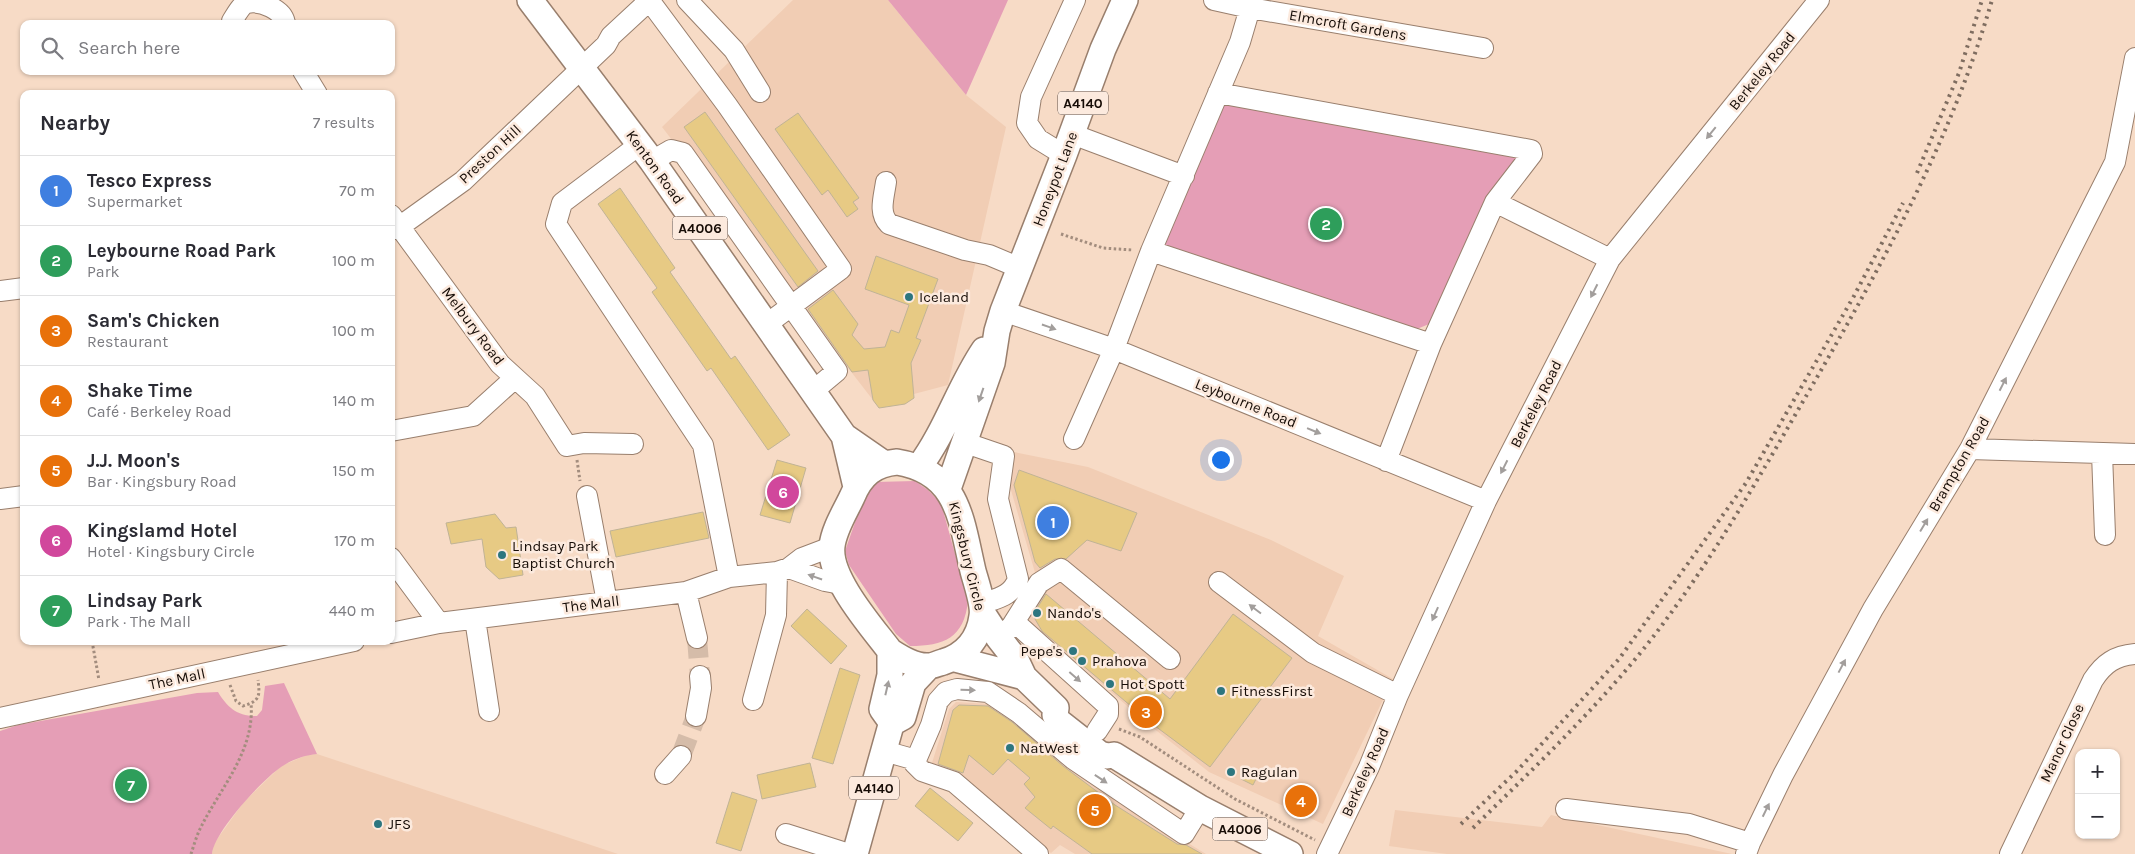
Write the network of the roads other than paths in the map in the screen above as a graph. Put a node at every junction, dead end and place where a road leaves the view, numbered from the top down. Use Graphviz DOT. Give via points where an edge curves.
graph roads {
  1 [pos="530,0"];
  2 [pos="649,0"];
  3 [pos="687,0"];
  4 [pos="1075,0"];
  5 [pos="1125,0"];
  6 [pos="1214,0"];
  7 [pos="1819,0"];
  8 [pos="1250,8"];
  9 [pos="234,20"];
  10 [pos="285,20"];
  11 [pos="1483,48"];
  12 [pos="2135,58"];
  13 [pos="582,69"];
  14 [pos="305,75"];
  15 [pos="315,90"];
  16 [pos="760,92"];
  17 [pos="1218,93"];
  18 [pos="1068,145"];
  19 [pos="646,153"];
  20 [pos="1184,176"];
  21 [pos="886,182"];
  22 [pos="1495,202"];
  23 [pos="395,223"];
  24 [pos="395,225"];
  25 [pos="1150,251"];
  26 [pos="1610,259"];
  27 [pos="1020,268"];
  28 [pos="20,288"];
  29 [pos="0,291"];
  30 [pos="790,306"];
  31 [pos="1000,321"];
  32 [pos="767,324"];
  33 [pos="1431,344"];
  34 [pos="1114,349"];
  35 [pos="515,378"];
  36 [pos="813,391"];
  37 [pos="395,430"];
  38 [pos="844,436"];
  39 [pos="1074,439"];
  40 [pos="964,442"];
  41 [pos="633,444"];
  42 [pos="1970,449"];
  43 [pos="2102,453"];
  44 [pos="2135,454"];
  45 [pos="1386,461"];
  46 [pos="883,463"];
  47 [pos="919,467"];
  48 [pos="856,487"];
  49 [pos="948,489"];
  50 [pos="20,496"];
  51 [pos="587,496"];
  52 [pos="0,499"];
  53 [pos="1486,501"];
  54 [pos="2105,535"];
  55 [pos="831,547"];
  56 [pos="395,563"];
  57 [pos="783,570"];
  58 [pos="729,577"];
  59 [pos="1219,582"];
  60 [pos="841,584"];
  61 [pos="686,592"];
  62 [pos="607,602"];
  63 [pos="982,609"];
  64 [pos="475,619"];
  65 [pos="439,623"];
  66 [pos="1004,632"];
  67 [pos="395,633"];
  68 [pos="697,638"];
  69 [pos="335,645"];
  70 [pos="890,651"];
  71 [pos="2135,654"];
  72 [pos="955,658"];
  73 [pos="1170,659"];
  74 [pos="929,666"];
  75 [pos="700,676"];
  76 [pos="1024,677"];
  77 [pos="1398,695"];
  78 [pos="753,700"];
  79 [pos="1056,708"];
  80 [pos="488,711"];
  81 [pos="696,716"];
  82 [pos="0,718"];
  83 [pos="892,722"];
  84 [pos="1107,729"];
  85 [pos="884,751"];
  86 [pos="1114,755"];
  87 [pos="681,756"];
  88 [pos="916,760"];
  89 [pos="665,774"];
  90 [pos="1200,808"];
  91 [pos="1566,809"];
  92 [pos="786,834"];
  93 [pos="1748,848"];
  94 [pos="1324,849"];
  95 [pos="1033,851"];
  96 [pos="849,854"];
  97 [pos="854,854"];
  98 [pos="1290,854"];
  99 [pos="2010,854"];
  1 -- 13 [label="main road, Kenton Road / A4006"];
  2 -- 13 [label="street, Preston Hill"];
  2 -- 30 [label="street" via="727,104 841,269"];
  3 -- 16 [label="street" via="734,50"];
  4 -- 18 [label="street" via="1032,97 1027,123 1038,139"];
  5 -- 18 [label="main road, Honeypot Lane / A4140" via="1103,49"];
  6 -- 8 [label="street, Elmcroft Gardens"];
  7 -- 26 [label="street, Berkeley Road, one-way"];
  8 -- 11 [label="street, Elmcroft Gardens"];
  8 -- 17 [label="street" via="1240,42"];
  9 -- 10 [label="street" via="247,3 256,2 267,4"];
  42 -- 12 [label="street, Brampton Road, one-way" via="2115,162"];
  13 -- 19 [label="main road, Kenton Road / A4006"];
  13 -- 23 [label="street, Preston Hill" via="463,181"];
  14 -- 15 [label="street"];
  17 -- 20 [label="street"];
  17 -- 22 [label="street" via="1530,149 1532,154"];
  18 -- 20 [label="street"];
  18 -- 27 [label="main road, Honeypot Lane / A4140"];
  19 -- 30 [label="street" via="670,150 683,153"];
  19 -- 32 [label="main road, Kenton Road / A4006"];
  19 -- 58 [label="street" via="562,204 556,224 703,445"];
  20 -- 25 [label="street"];
  21 -- 27 [label="street" via="882,212 890,224"];
  22 -- 26 [label="street"];
  22 -- 33 [label="street"];
  24 -- 35 [label="street, Melbury Road" via="500,364"];
  25 -- 33 [label="street"];
  25 -- 34 [label="street"];
  26 -- 53 [label="street, Berkeley Road, one-way"];
  27 -- 31 [label="main road, Honeypot Lane / A4140"];
  28 -- 29 [label="street"];
  30 -- 32 [label="street"];
  30 -- 36 [label="street" via="837,371"];
  31 -- 34 [label="street, Leybourne Road, one-way"];
  31 -- 40 [label="main road, Honeypot Lane / A4140, one-way" via="992,363"];
  31 -- 47 [label="main road, Honeypot Lane / A4140" via="939,438"];
  32 -- 36 [label="main road, Kenton Road / A4006"];
  33 -- 45 [label="street"];
  34 -- 39 [label="street"];
  34 -- 45 [label="street, Leybourne Road, one-way"];
  35 -- 37 [label="street" via="473,416"];
  35 -- 41 [label="street, Melbury Road" via="535,396 570,446 584,443"];
  36 -- 38 [label="main road, Kenton Road / A4006"];
  38 -- 46 [label="main road, Kenton Road / A4006"];
  38 -- 48 [label="main road, Kenton Road / A4006"];
  40 -- 49 [label="main road, Honeypot Lane / A4140"];
  40 -- 63 [label="street" via="1004,456 998,499 1018,579 1008,595"];
  42 -- 43 [label="street"];
  93 -- 42 [label="street, Brampton Road, one-way" via="1873,609"];
  43 -- 44 [label="street"];
  43 -- 54 [label="street"];
  45 -- 53 [label="street, Leybourne Road"];
  46 -- 47 [label="main road, Kingsbury Circle" via="897,462"];
  46 -- 48 [label="main road"];
  47 -- 49 [label="main road, Kingsbury Circle"];
  48 -- 55 [label="main road"];
  49 -- 63 [label="main road, Kingsbury Circle" via="960,516"];
  50 -- 52 [label="street"];
  51 -- 62 [label="street"];
  53 -- 77 [label="street, Berkeley Road, one-way"];
  55 -- 57 [label="street, The Mall" via="802,558"];
  55 -- 60 [label="main road"];
  56 -- 65 [label="street"];
  57 -- 58 [label="street, The Mall"];
  60 -- 57 [label="street, The Mall, one-way"];
  57 -- 78 [label="street" via="776,614"];
  58 -- 61 [label="street, The Mall"];
  77 -- 59 [label="street, one-way" via="1313,653"];
  60 -- 70 [label="main road"];
  61 -- 62 [label="street, The Mall"];
  61 -- 68 [label="street"];
  62 -- 64 [label="street, The Mall"];
  63 -- 66 [label="main road, A4006"];
  63 -- 72 [label="main road, Kingsbury Circle" via="977,638"];
  64 -- 65 [label="street, The Mall"];
  64 -- 80 [label="street"];
  65 -- 67 [label="street, The Mall"];
  66 -- 73 [label="street" via="1039,583 1061,569"];
  66 -- 76 [label="main road, A4006"];
  66 -- 84 [label="street, one-way" via="1019,626 1108,706"];
  69 -- 82 [label="street, The Mall"];
  70 -- 74 [label="main road" via="901,659"];
  83 -- 70 [label="main road, one-way" via="882,709 890,675"];
  71 -- 99 [label="street, Manor Close" via="2111,660 2100,668"];
  72 -- 74 [label="main road, Kingsbury Circle"];
  72 -- 76 [label="main road, A4006"];
  74 -- 83 [label="main road, A4140" via="913,684 903,717"];
  75 -- 81 [label="street"];
  76 -- 79 [label="main road, A4006"];
  77 -- 94 [label="street, Berkeley Road" via="1369,767"];
  79 -- 84 [label="main road, A4006" via="1067,706"];
  79 -- 86 [label="main road, A4006" via="1058,721 1100,754"];
  83 -- 85 [label="main road, A4140"];
  84 -- 86 [label="main road, A4006"];
  85 -- 88 [label="street"];
  85 -- 97 [label="main road, A4140"];
  86 -- 90 [label="main road, A4006"];
  87 -- 89 [label="street"];
  88 -- 90 [label="street, one-way" via="938,701 946,692 957,689 988,692 1073,759 1184,834"];
  88 -- 95 [label="street" via="914,763 922,771 954,782"];
  90 -- 98 [label="main road, A4006"];
  91 -- 93 [label="street" via="1689,824"];
  92 -- 96 [label="street"];
}
